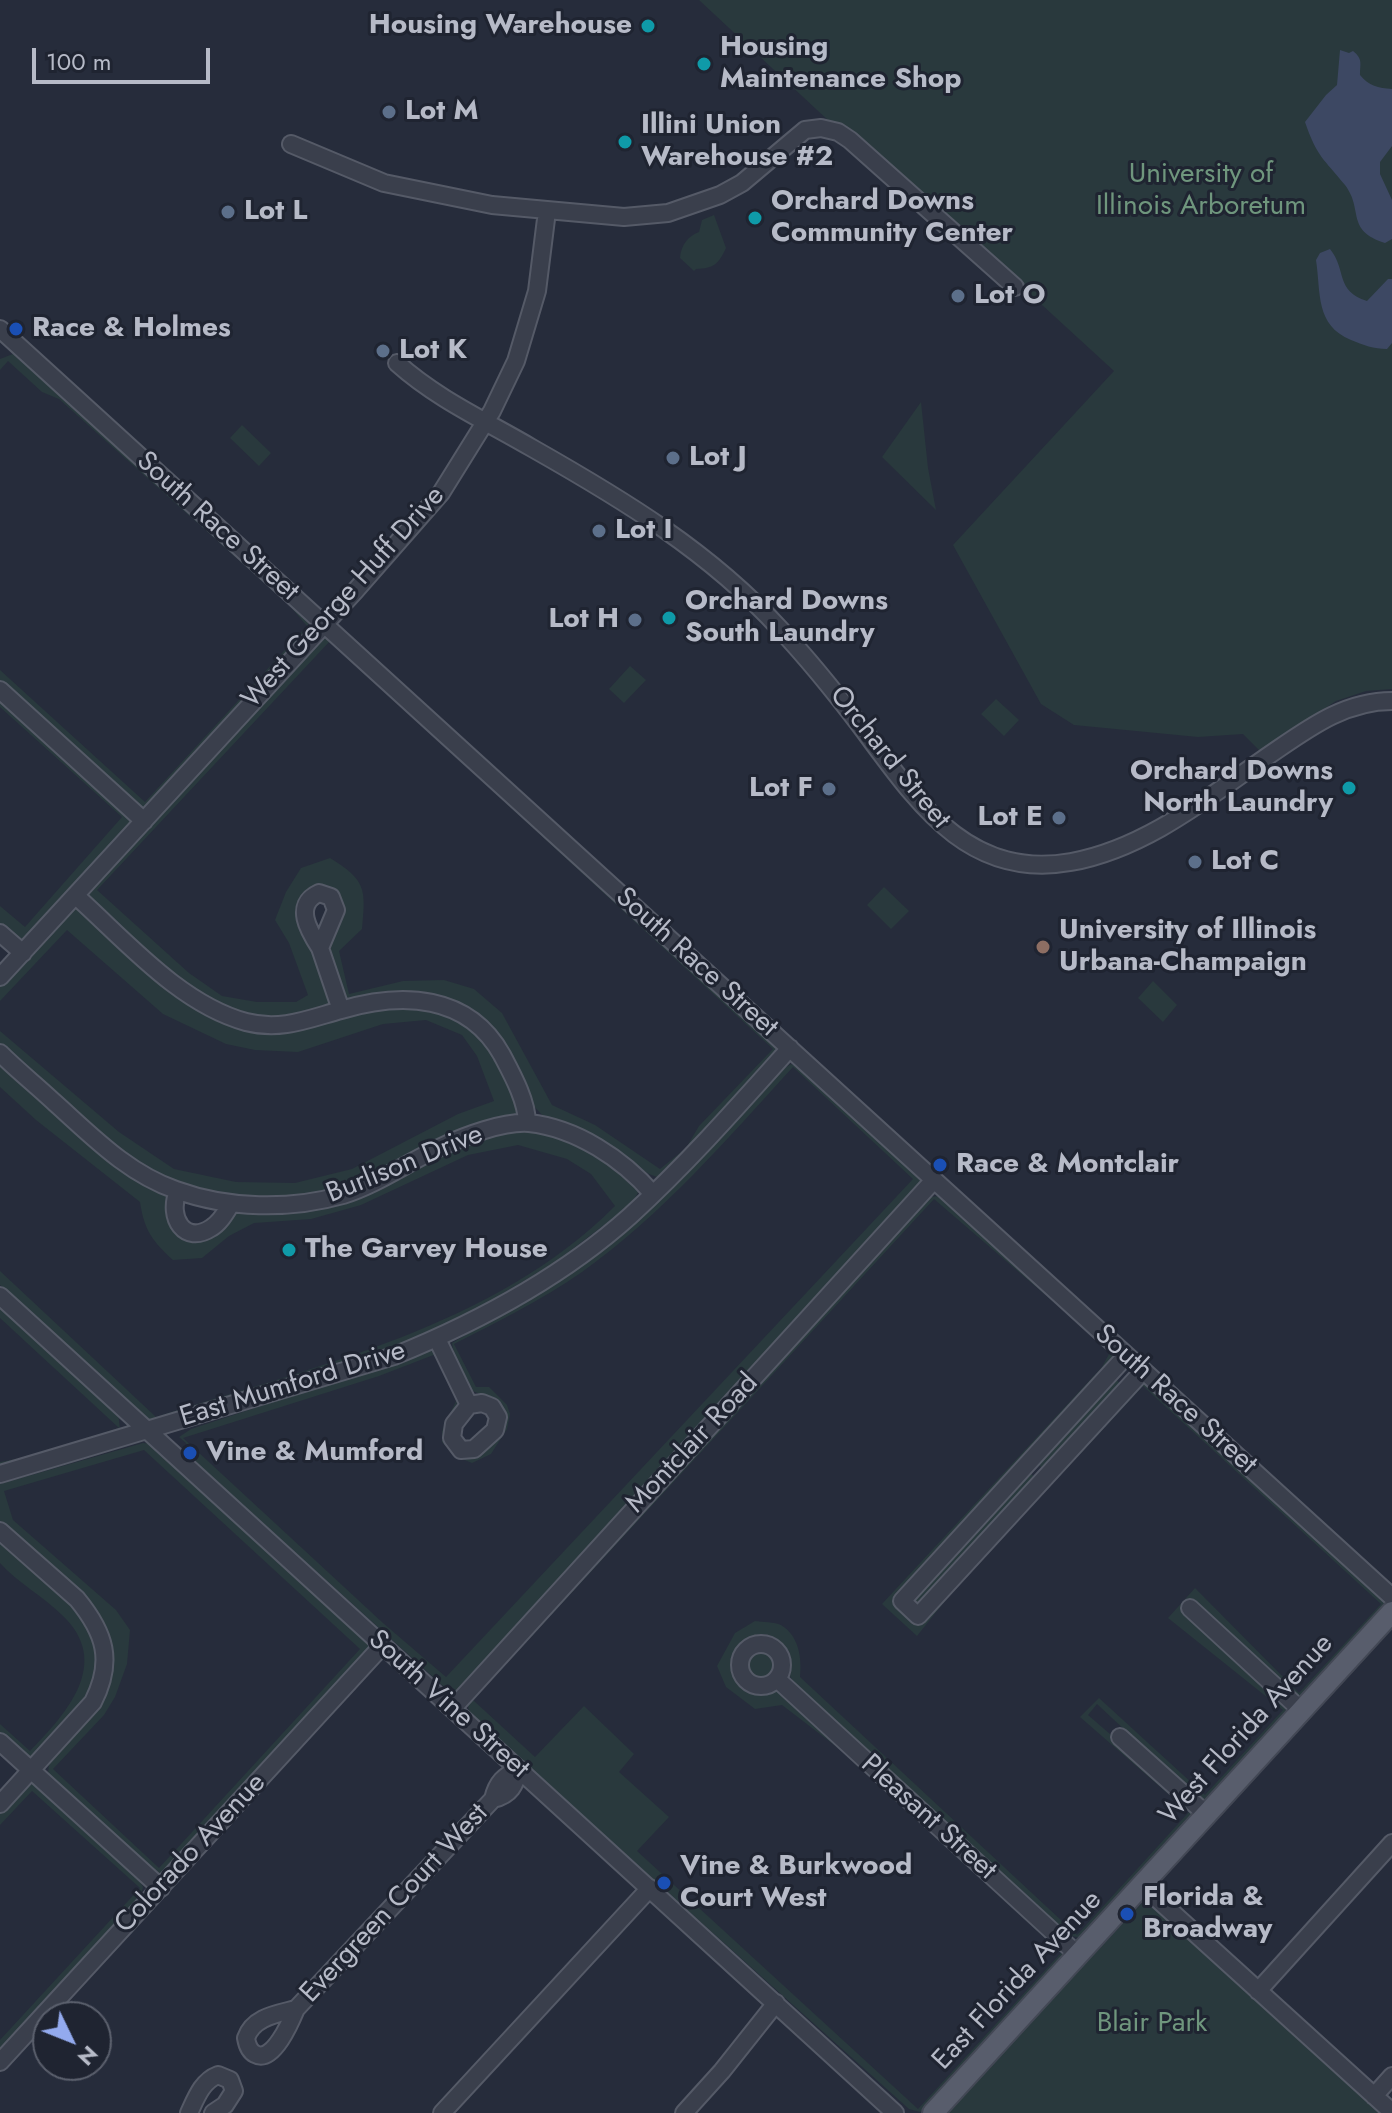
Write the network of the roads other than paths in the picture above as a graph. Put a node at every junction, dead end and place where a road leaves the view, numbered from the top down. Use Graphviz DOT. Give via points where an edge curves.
graph roads {
  1 [pos="291,144"];
  2 [pos="547,211"];
  3 [pos="1015,287"];
  4 [pos="3,338"];
  5 [pos="397,363"];
  6 [pos="485,423"];
  7 [pos="323,624"];
  8 [pos="0,690"];
  9 [pos="1392,701"];
  10 [pos="144,821"];
  11 [pos="76,896"];
  12 [pos="0,933"];
  13 [pos="320,948"];
  14 [pos="23,953"];
  15 [pos="0,977"];
  16 [pos="341,1010"];
  17 [pos="790,1048"];
  18 [pos="0,1053"];
  19 [pos="527,1123"];
  20 [pos="934,1180"];
  21 [pos="178,1191"];
  22 [pos="653,1194"];
  23 [pos="231,1204"];
  24 [pos="0,1296"];
  25 [pos="437,1339"];
  26 [pos="1126,1356"];
  27 [pos="1143,1371"];
  28 [pos="469,1405"];
  29 [pos="149,1431"];
  30 [pos="1028,1464"];
  31 [pos="0,1474"];
  32 [pos="1044,1479"];
  33 [pos="0,1531"];
  34 [pos="1392,1597"];
  35 [pos="1190,1608"];
  36 [pos="1392,1612"];
  37 [pos="382,1646"];
  38 [pos="777,1679"];
  39 [pos="453,1708"];
  40 [pos="1302,1711"];
  41 [pos="1120,1737"];
  42 [pos="0,1742"];
  43 [pos="519,1769"];
  44 [pos="30,1770"];
  45 [pos="0,1804"];
  46 [pos="1207,1815"];
  47 [pos="1392,1843"];
  48 [pos="1143,1886"];
  49 [pos="161,1888"];
  50 [pos="650,1888"];
  51 [pos="1079,1956"];
  52 [pos="1258,1991"];
  53 [pos="776,2003"];
  54 [pos="296,2009"];
  55 [pos="0,2062"];
  56 [pos="1392,2076"];
  57 [pos="1374,2096"];
  58 [pos="1392,2112"];
  59 [pos="189,2113"];
  60 [pos="213,2113"];
  61 [pos="442,2113"];
  62 [pos="684,2113"];
  63 [pos="895,2113"];
  64 [pos="933,2113"];
  1 -- 2 [label="street" via="384,183"];
  2 -- 3 [label="street" via="624,217 700,204 742,183 805,130 821,128 838,132 867,154"];
  2 -- 6 [label="street, West George Huff Drive" via="528,324"];
  4 -- 7 [label="street, South Race Street"];
  5 -- 6 [label="street, Orchard Street"];
  6 -- 7 [label="street, West George Huff Drive" via="423,516"];
  6 -- 9 [label="street, Orchard Street" via="627,503 696,552 809,661 935,820 971,846 1012,862 1049,865 1110,851 1199,804 1329,715"];
  7 -- 10 [label="street, West George Huff Drive"];
  7 -- 17 [label="street, South Race Street"];
  8 -- 10 [label="street"];
  10 -- 11 [label="street, West George Huff Drive"];
  11 -- 14 [label="street, West George Huff Drive"];
  11 -- 16 [label="street" via="186,995 226,1016 288,1026"];
  12 -- 14 [label="street"];
  13 -- 16 [label="street"];
  14 -- 15 [label="street, West George Huff Drive"];
  16 -- 19 [label="street" via="409,1000 435,1003 468,1017 492,1038"];
  17 -- 20 [label="street, South Race Street"];
  17 -- 22 [label="street, East Mumford Drive"];
  18 -- 21 [label="street, Burlison Drive" via="116,1157"];
  19 -- 22 [label="street, Burlison Drive" via="601,1149"];
  19 -- 23 [label="street, Burlison Drive" via="469,1135 343,1194 287,1204"];
  20 -- 26 [label="street, South Race Street"];
  20 -- 39 [label="street, Montclair Road"];
  21 -- 23 [label="street, Burlison Drive"];
  21 -- 23 [label="street" via="174,1217 195,1233 209,1230"];
  22 -- 25 [label="street, East Mumford Drive" via="571,1261"];
  24 -- 29 [label="street, South Vine Street"];
  25 -- 28 [label="street"];
  25 -- 29 [label="street, East Mumford Drive"];
  26 -- 27 [label="street, South Race Street"];
  26 -- 30 [label="street"];
  27 -- 32 [label="street"];
  27 -- 34 [label="street, South Race Street"];
  29 -- 31 [label="street, East Mumford Drive"];
  29 -- 37 [label="street, South Vine Street"];
  30 -- 32 [label="street"];
  30 -- 32 [label="street" via="902,1601 918,1616"];
  33 -- 44 [label="street" via="77,1599 97,1626 105,1652 103,1678 93,1702"];
  35 -- 40 [label="street"];
  36 -- 40 [label="main road, West Florida Avenue"];
  37 -- 39 [label="street, South Vine Street"];
  37 -- 49 [label="street, Colorado Avenue"];
  38 -- 51 [label="street, Pleasant Street"];
  39 -- 43 [label="street, South Vine Street"];
  40 -- 46 [label="main road, West Florida Avenue"];
  41 -- 46 [label="street"];
  42 -- 44 [label="street"];
  43 -- 50 [label="street, South Vine Street"];
  43 -- 54 [label="street, Evergreen Court West" via="516,1785 504,1797 493,1799"];
  44 -- 45 [label="street"];
  44 -- 49 [label="street"];
  46 -- 48 [label="main road, West Florida Avenue"];
  47 -- 52 [label="street"];
  48 -- 51 [label="main road, East Florida Avenue"];
  48 -- 52 [label="street"];
  49 -- 55 [label="street, Colorado Avenue"];
  50 -- 53 [label="street, South Vine Street"];
  50 -- 61 [label="street"];
  51 -- 64 [label="main road, East Florida Avenue"];
  52 -- 57 [label="street"];
  53 -- 62 [label="street"];
  53 -- 63 [label="street, South Vine Street"];
  56 -- 57 [label="street"];
  57 -- 58 [label="street"];
  59 -- 60 [label="street" via="202,2087 223,2076 234,2091"];
}
